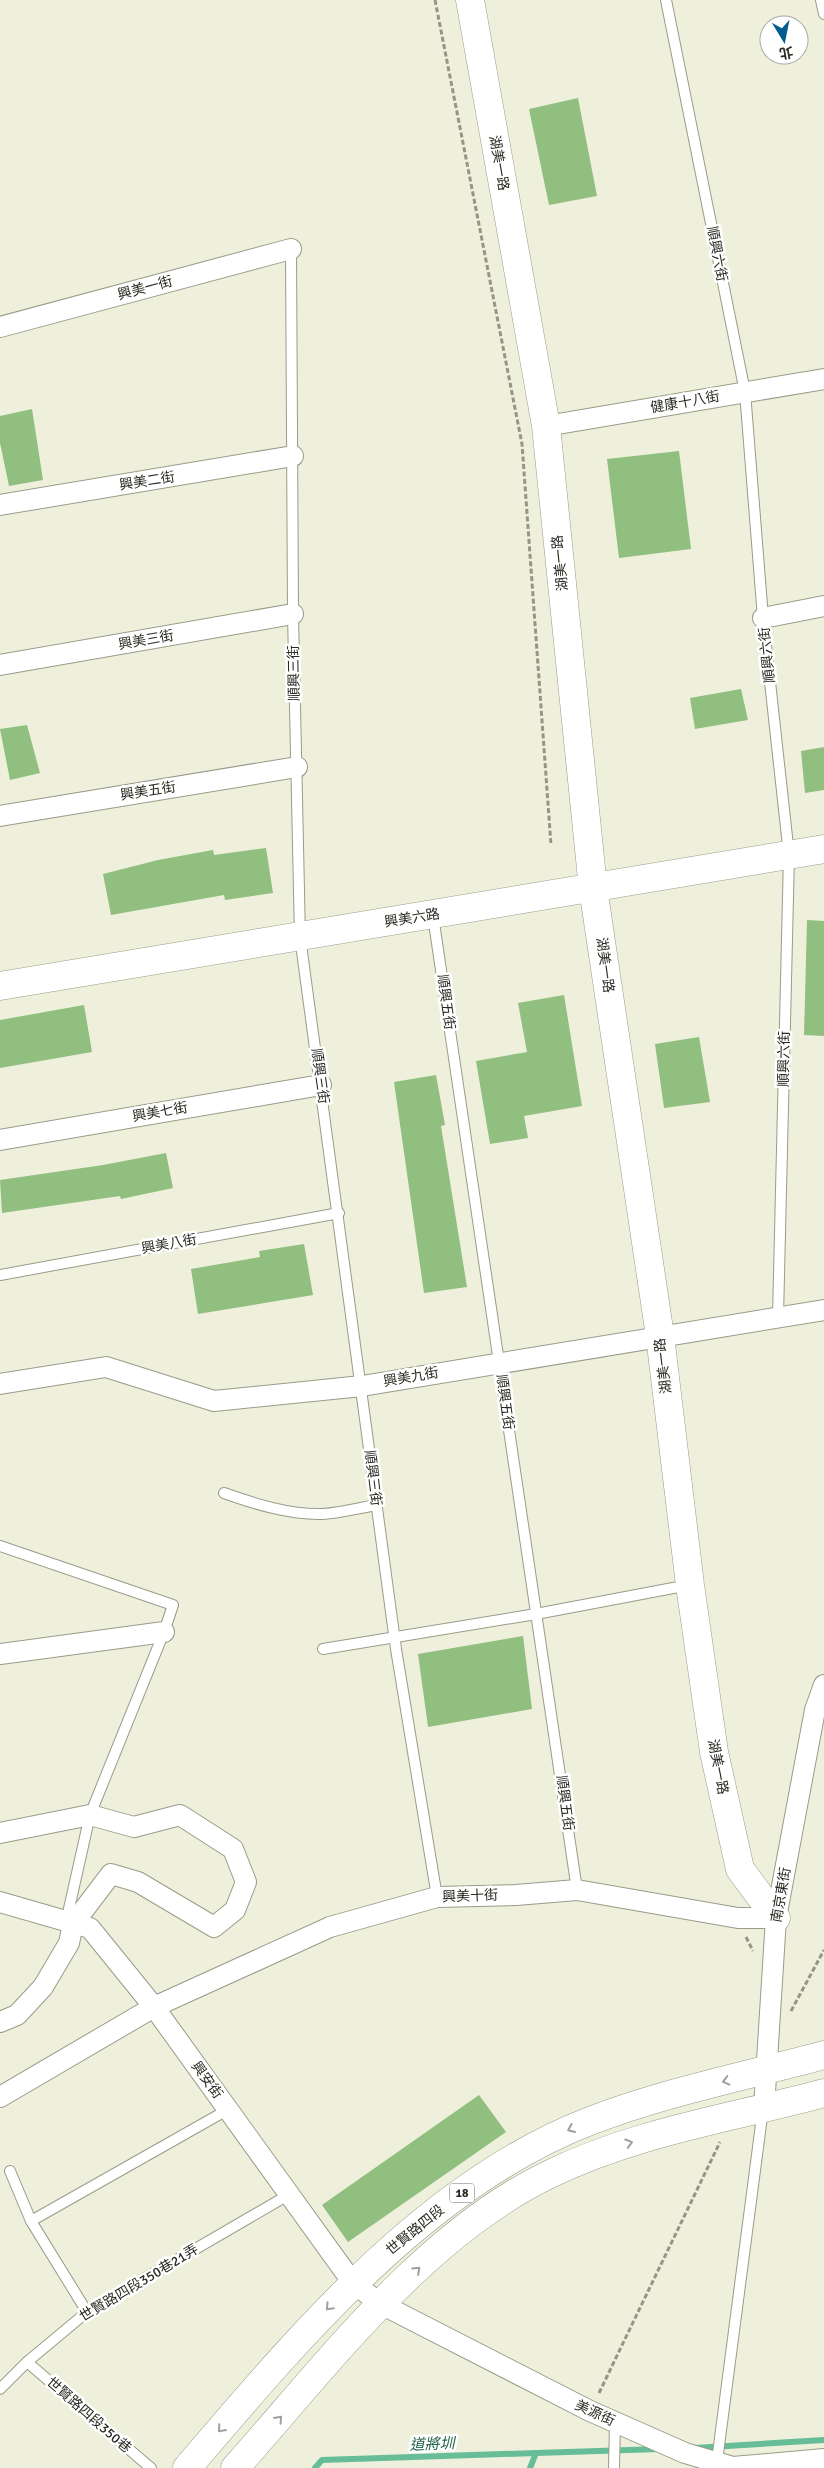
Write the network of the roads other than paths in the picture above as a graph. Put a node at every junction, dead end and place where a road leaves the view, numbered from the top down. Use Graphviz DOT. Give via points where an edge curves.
graph roads {
  1 [pos="470,0"];
  2 [pos="666,0"];
  3 [pos="821,0"];
  4 [pos="824,14"];
  5 [pos="291,249"];
  6 [pos="0,327"];
  7 [pos="824,379"];
  8 [pos="745,392"];
  9 [pos="546,426"];
  10 [pos="293,456"];
  11 [pos="0,505"];
  12 [pos="824,606"];
  13 [pos="293,614"];
  14 [pos="763,618"];
  15 [pos="0,665"];
  16 [pos="297,767"];
  17 [pos="0,816"];
  18 [pos="824,849"];
  19 [pos="789,855"];
  20 [pos="593,888"];
  21 [pos="432,915"];
  22 [pos="300,937"];
  23 [pos="0,986"];
  24 [pos="321,1085"];
  25 [pos="0,1140"];
  26 [pos="339,1213"];
  27 [pos="0,1275"];
  28 [pos="824,1310"];
  29 [pos="778,1317"];
  30 [pos="660,1336"];
  31 [pos="499,1362"];
  32 [pos="0,1384"];
  33 [pos="362,1386"];
  34 [pos="224,1493"];
  35 [pos="377,1505"];
  36 [pos="0,1546"];
  37 [pos="690,1585"];
  38 [pos="536,1614"];
  39 [pos="164,1632"];
  40 [pos="395,1637"];
  41 [pos="323,1649"];
  42 [pos="0,1654"];
  43 [pos="824,1685"];
  44 [pos="819,1710"];
  45 [pos="90,1814"];
  46 [pos="0,1832"];
  47 [pos="577,1890"];
  48 [pos="437,1897"];
  49 [pos="0,1902"];
  50 [pos="776,1918"];
  51 [pos="69,1923"];
  52 [pos="154,2007"];
  53 [pos="0,2022"];
  54 [pos="824,2055"];
  55 [pos="766,2071"];
  56 [pos="824,2093"];
  57 [pos="3,2095"];
  58 [pos="764,2108"];
  59 [pos="229,2109"];
  60 [pos="10,2171"];
  61 [pos="290,2194"];
  62 [pos="31,2221"];
  63 [pos="353,2283"];
  64 [pos="381,2304"];
  65 [pos="87,2312"];
  66 [pos="27,2362"];
  67 [pos="0,2388"];
  68 [pos="615,2422"];
  69 [pos="824,2459"];
  70 [pos="728,2466"];
  71 [pos="151,2468"];
  72 [pos="187,2468"];
  73 [pos="235,2468"];
  74 [pos="614,2468"];
  1 -- 9 [label="street, 湖美一路"];
  2 -- 8 [label="lane, 順興六街"];
  3 -- 4 [label="lane"];
  5 -- 6 [label="street, 興美一街"];
  5 -- 10 [label="lane, 順興三街"];
  7 -- 8 [label="street, 健康十八街"];
  8 -- 9 [label="street, 健康十八街"];
  8 -- 14 [label="lane, 順興六街"];
  9 -- 20 [label="street, 湖美一路"];
  10 -- 11 [label="street, 興美二街"];
  10 -- 13 [label="lane, 順興三街"];
  12 -- 14 [label="street"];
  13 -- 15 [label="street, 興美三街"];
  13 -- 16 [label="lane, 順興三街"];
  14 -- 19 [label="lane, 順興六街"];
  16 -- 17 [label="street, 興美五街"];
  16 -- 22 [label="lane, 順興三街"];
  18 -- 19 [label="street, 興美六路"];
  19 -- 20 [label="street, 興美六路"];
  19 -- 29 [label="lane, 順興六街"];
  20 -- 21 [label="street, 興美六路"];
  20 -- 30 [label="street, 湖美一路"];
  21 -- 22 [label="street, 興美六路"];
  21 -- 31 [label="lane, 順興五街"];
  22 -- 23 [label="street, 興美六路"];
  22 -- 24 [label="lane, 順興三街"];
  24 -- 25 [label="street, 興美七街"];
  24 -- 26 [label="lane, 順興三街"];
  26 -- 27 [label="lane, 興美八街"];
  26 -- 33 [label="lane, 順興三街"];
  28 -- 29 [label="street, 興美九街"];
  29 -- 30 [label="street, 興美九街"];
  30 -- 31 [label="street, 興美九街"];
  30 -- 37 [label="street, 湖美一路"];
  31 -- 33 [label="street, 興美九街"];
  31 -- 38 [label="lane, 順興五街"];
  32 -- 33 [label="street, 興美九街" via="106,1367 214,1400"];
  33 -- 35 [label="lane, 順興三街"];
  34 -- 35 [label="lane" via="297,1512 323,1514"];
  35 -- 40 [label="lane, 順興三街"];
  36 -- 39 [label="lane" via="173,1605"];
  37 -- 38 [label="lane"];
  37 -- 50 [label="street, 湖美一路" via="714,1752 740,1869"];
  38 -- 40 [label="lane"];
  38 -- 47 [label="lane, 順興五街"];
  39 -- 42 [label="street"];
  39 -- 45 [label="lane"];
  40 -- 41 [label="lane"];
  40 -- 48 [label="lane, 順興三街"];
  43 -- 44 [label="street, 南京東街"];
  44 -- 50 [label="street, 南京東街"];
  45 -- 46 [label="street"];
  45 -- 51 [label="lane"];
  45 -- 51 [label="street" via="134,1826 180,1816 233,1849 246,1882 235,1910 214,1928 138,1882 111,1874"];
  47 -- 48 [label="street, 興美十街"];
  47 -- 50 [label="street, 興美十街" via="738,1918"];
  48 -- 52 [label="street, 興美十街" via="330,1927"];
  49 -- 51 [label="street, 興安街"];
  50 -- 55 [label="street, 南京東街"];
  51 -- 52 [label="street, 興安街" via="90,1928"];
  51 -- 53 [label="street" via="69,1943 43,1987 17,2015"];
  52 -- 57 [label="street, 興美十街"];
  52 -- 59 [label="street, 興安街"];
  54 -- 55 [label="street, 世賢路四段 / 18"];
  55 -- 58 [label="street, 南京東街"];
  55 -- 63 [label="street, 世賢路四段 / 18, one-way" via="645,2102 589,2121 533,2146 473,2185"];
  56 -- 58 [label="street, 世賢路四段 / 18"];
  64 -- 58 [label="street, 世賢路四段 / 18, one-way" via="456,2233 515,2192 589,2157"];
  58 -- 70 [label="lane"];
  59 -- 61 [label="street, 興安街"];
  59 -- 62 [label="lane"];
  60 -- 62 [label="lane"];
  61 -- 63 [label="street, 興安街"];
  61 -- 65 [label="lane, 世賢路四段350巷21弄"];
  62 -- 65 [label="lane"];
  63 -- 64 [label="street, 興安街"];
  63 -- 72 [label="street, 世賢路四段 / 18, one-way" via="287,2351"];
  64 -- 68 [label="street, 美源街"];
  73 -- 64 [label="street, 世賢路四段 / 18, one-way"];
  65 -- 66 [label="lane, 世賢路四段350巷21弄"];
  66 -- 67 [label="lane, 世賢路四段350巷21弄"];
  66 -- 71 [label="lane, 世賢路四段350巷"];
  68 -- 70 [label="street, 美源街" via="678,2450"];
  68 -- 74 [label="lane"];
  69 -- 70 [label="street, 美源街"];
}
